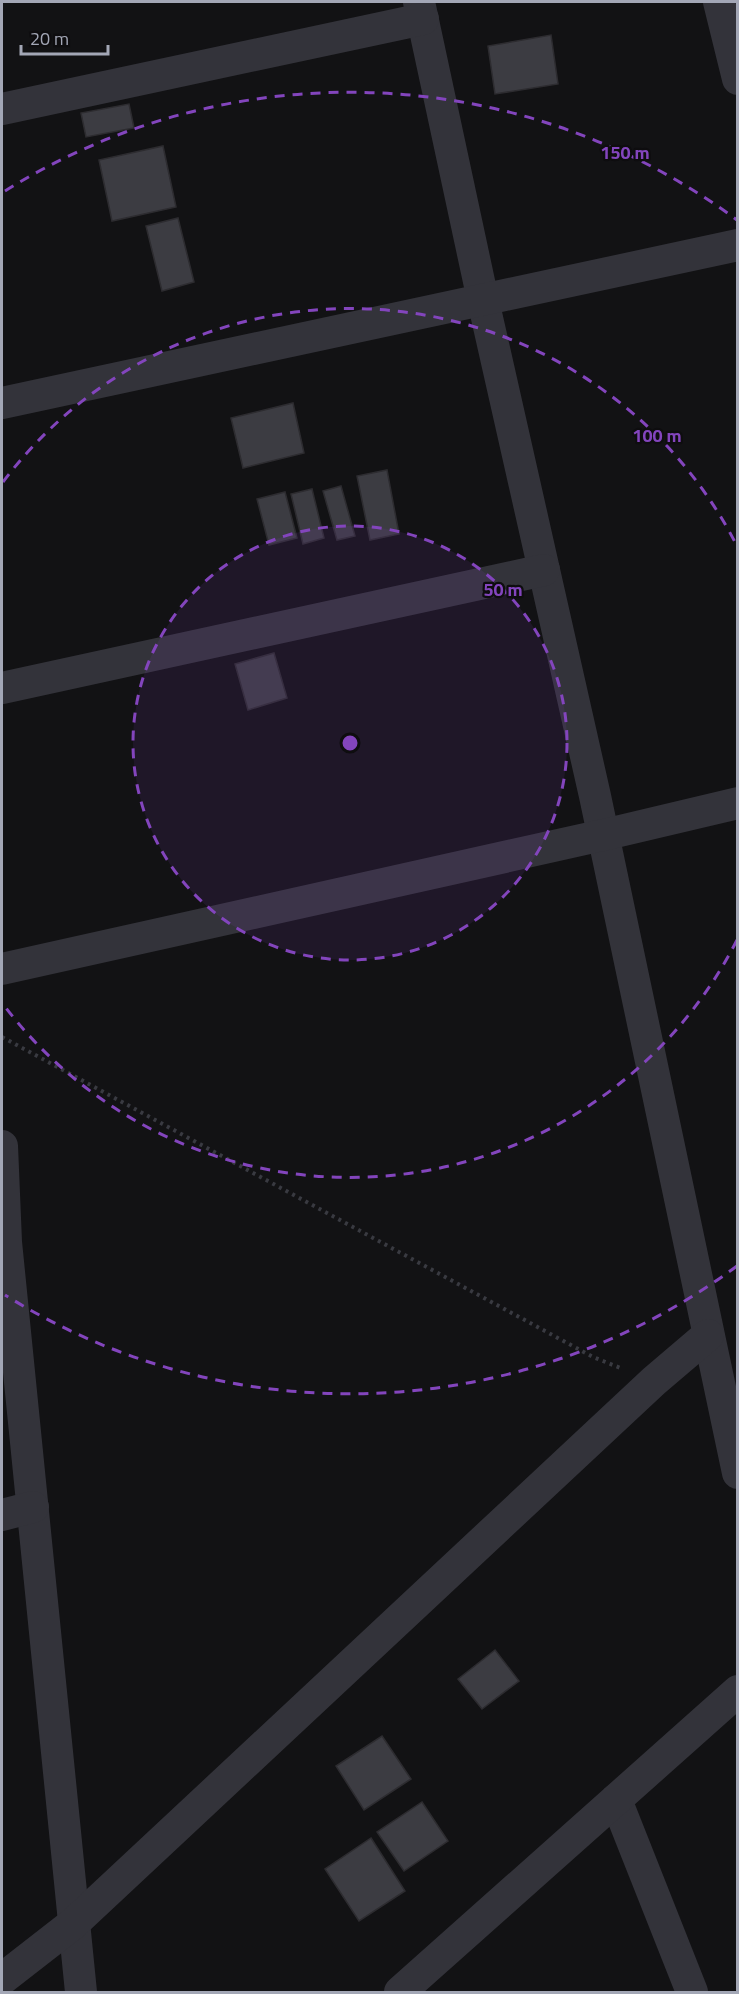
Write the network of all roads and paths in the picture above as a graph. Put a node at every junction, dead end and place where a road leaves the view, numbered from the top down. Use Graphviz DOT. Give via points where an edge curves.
graph roads {
  1 [pos="719,2"];
  2 [pos="421,10"];
  3 [pos="738,79"];
  4 [pos="2,109"];
  5 [pos="738,245"];
  6 [pos="483,300"];
  7 [pos="2,403"];
  8 [pos="544,570"];
  9 [pos="2,688"];
  10 [pos="738,803"];
  11 [pos="603,836"];
  12 [pos="2,969"];
  13 [pos="2,1037"];
  14 [pos="2,1146"];
  15 [pos="4,1243"];
  16 [pos="708,1335"];
  17 [pos="654,1381"];
  18 [pos="738,1473"];
  19 [pos="33,1507"];
  20 [pos="2,1515"];
  21 [pos="738,1691"];
  22 [pos="616,1800"];
  23 [pos="74,1923"];
  24 [pos="6,1967"];
  25 [pos="81,1992"];
  26 [pos="400,1992"];
  27 [pos="692,1992"];
  1 -- 3 [label="street"];
  2 -- 4 [label="street"];
  2 -- 6 [label="street"];
  5 -- 6 [label="street"];
  6 -- 7 [label="street"];
  6 -- 8 [label="street"];
  8 -- 9 [label="street"];
  8 -- 11 [label="street"];
  10 -- 11 [label="street"];
  11 -- 12 [label="street"];
  11 -- 16 [label="street"];
  13 -- 17 [label="path" via="592,1357"];
  14 -- 15 [label="street"];
  15 -- 19 [label="street"];
  16 -- 17 [label="street"];
  16 -- 18 [label="street"];
  17 -- 23 [label="street"];
  19 -- 20 [label="street"];
  19 -- 23 [label="street"];
  21 -- 22 [label="street"];
  22 -- 26 [label="street"];
  22 -- 27 [label="street"];
  23 -- 24 [label="street"];
  23 -- 25 [label="street"];
}
